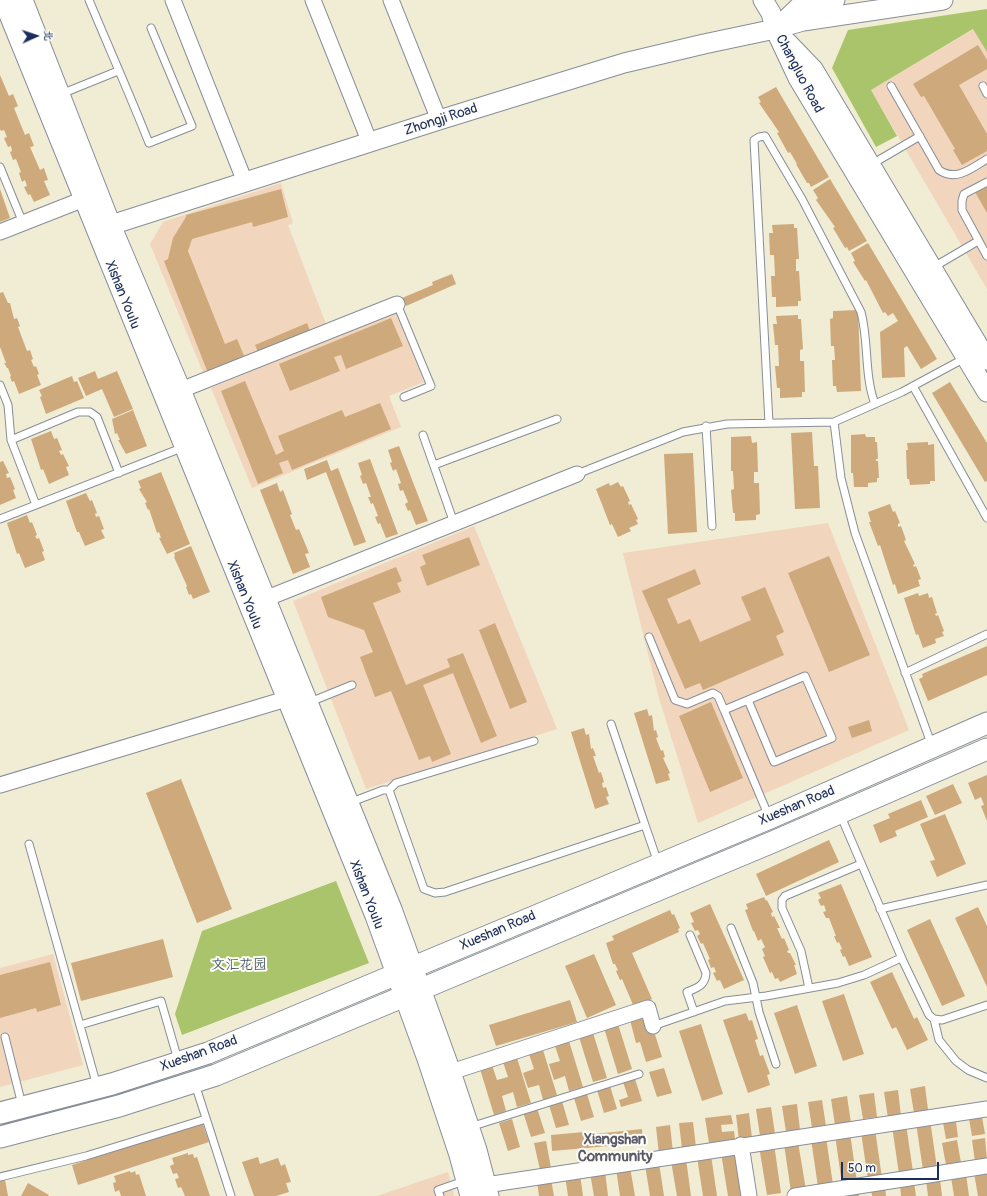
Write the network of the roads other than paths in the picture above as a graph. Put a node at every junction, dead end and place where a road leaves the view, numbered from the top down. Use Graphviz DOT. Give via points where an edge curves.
graph roads {
  1 [pos="3,0"];
  2 [pos="23,0"];
  3 [pos="89,0"];
  4 [pos="173,0"];
  5 [pos="313,0"];
  6 [pos="391,0"];
  7 [pos="763,0"];
  8 [pos="835,0"];
  9 [pos="943,0"];
  10 [pos="151,28"];
  11 [pos="775,29"];
  12 [pos="118,71"];
  13 [pos="891,86"];
  14 [pos="982,86"];
  15 [pos="61,94"];
  16 [pos="987,94"];
  17 [pos="439,120"];
  18 [pos="920,136"];
  19 [pos="370,143"];
  20 [pos="987,159"];
  21 [pos="870,165"];
  22 [pos="0,167"];
  23 [pos="245,182"];
  24 [pos="987,182"];
  25 [pos="84,199"];
  26 [pos="24,223"];
  27 [pos="111,225"];
  28 [pos="0,232"];
  29 [pos="978,241"];
  30 [pos="987,256"];
  31 [pos="932,268"];
  32 [pos="397,304"];
  33 [pos="966,357"];
  34 [pos="987,360"];
  35 [pos="0,385"];
  36 [pos="914,386"];
  37 [pos="181,390"];
  38 [pos="987,392"];
  39 [pos="404,397"];
  40 [pos="875,404"];
  41 [pos="557,419"];
  42 [pos="834,422"];
  43 [pos="770,423"];
  44 [pos="706,426"];
  45 [pos="423,435"];
  46 [pos="11,440"];
  47 [pos="184,447"];
  48 [pos="434,465"];
  49 [pos="119,473"];
  50 [pos="577,474"];
  51 [pos="36,505"];
  52 [pos="987,518"];
  53 [pos="0,519"];
  54 [pos="454,523"];
  55 [pos="712,526"];
  56 [pos="265,599"];
  57 [pos="987,634"];
  58 [pos="649,637"];
  59 [pos="905,673"];
  60 [pos="352,686"];
  61 [pos="286,700"];
  62 [pos="748,700"];
  63 [pos="308,703"];
  64 [pos="724,710"];
  65 [pos="611,724"];
  66 [pos="987,724"];
  67 [pos="534,741"];
  68 [pos="932,747"];
  69 [pos="987,749"];
  70 [pos="0,785"];
  71 [pos="389,790"];
  72 [pos="349,803"];
  73 [pos="839,814"];
  74 [pos="770,818"];
  75 [pos="645,825"];
  76 [pos="29,844"];
  77 [pos="861,864"];
  78 [pos="658,865"];
  79 [pos="987,885"];
  80 [pos="880,909"];
  81 [pos="731,928"];
  82 [pos="690,935"];
  83 [pos="901,958"];
  84 [pos="405,970"];
  85 [pos="809,988"];
  86 [pos="413,992"];
  87 [pos="756,997"];
  88 [pos="987,1005"];
  89 [pos="694,1012"];
  90 [pos="934,1019"];
  91 [pos="80,1025"];
  92 [pos="653,1026"];
  93 [pos="5,1037"];
  94 [pos="179,1063"];
  95 [pos="776,1064"];
  96 [pos="451,1072"];
  97 [pos="639,1074"];
  98 [pos="987,1078"];
  99 [pos="194,1082"];
  100 [pos="98,1088"];
  101 [pos="23,1108"];
  102 [pos="987,1109"];
  103 [pos="0,1113"];
  104 [pos="206,1119"];
  105 [pos="470,1127"];
  106 [pos="0,1137"];
  107 [pos="741,1145"];
  108 [pos="987,1166"];
  109 [pos="0,1177"];
  110 [pos="468,1188"];
  111 [pos="487,1190"];
  112 [pos="231,1196"];
  113 [pos="440,1196"];
  114 [pos="749,1196"];
  115 [pos="795,1196"];
  1 -- 25 [label="street, Xishan Youlu"];
  2 -- 15 [label="street, Xishan Youlu"];
  3 -- 12 [label="lane"];
  4 -- 23 [label="street"];
  5 -- 19 [label="street"];
  6 -- 17 [label="street"];
  7 -- 11 [label="street" via="771,13"];
  8 -- 11 [label="street" via="801,5"];
  9 -- 11 [label="street, Zhongji Road" via="803,21"];
  10 -- 12 [label="lane" via="192,126 149,143 130,93"];
  11 -- 17 [label="street, Zhongji Road" via="624,64"];
  11 -- 21 [label="street, Changluo Road" via="813,69"];
  11 -- 33 [label="street, Changluo Road" via="798,78"];
  12 -- 15 [label="lane"];
  13 -- 18 [label="lane"];
  14 -- 16 [label="lane"];
  15 -- 27 [label="street, Xishan Youlu"];
  17 -- 19 [label="street, Zhongji Road"];
  18 -- 20 [label="lane" via="939,170 948,175 962,174"];
  18 -- 21 [label="lane"];
  19 -- 23 [label="street, Zhongji Road"];
  21 -- 31 [label="street, Changluo Road"];
  22 -- 26 [label="lane"];
  23 -- 27 [label="street, Zhongji Road"];
  24 -- 29 [label="lane" via="964,194 962,201 962,210"];
  25 -- 26 [label="street"];
  25 -- 47 [label="street, Xishan Youlu"];
  26 -- 28 [label="street"];
  27 -- 37 [label="street, Xishan Youlu"];
  29 -- 30 [label="lane"];
  29 -- 31 [label="lane"];
  31 -- 34 [label="street, Changluo Road"];
  32 -- 37 [label="street"];
  32 -- 39 [label="lane" via="431,386"];
  33 -- 36 [label="lane"];
  33 -- 38 [label="street, Changluo Road"];
  35 -- 46 [label="lane" via="8,405"];
  36 -- 40 [label="lane"];
  36 -- 52 [label="lane"];
  37 -- 56 [label="street, Xishan Youlu"];
  40 -- 42 [label="lane"];
  40 -- 43 [label="lane" via="869,389 864,323 858,305 765,136 759,137 754,140"];
  41 -- 48 [label="lane"];
  42 -- 43 [label="lane"];
  42 -- 59 [label="lane" via="840,478 847,505"];
  43 -- 44 [label="lane" via="744,422"];
  44 -- 50 [label="lane" via="683,432"];
  44 -- 55 [label="lane"];
  45 -- 48 [label="lane"];
  46 -- 49 [label="lane" via="78,412 90,412 97,417"];
  46 -- 51 [label="lane"];
  47 -- 49 [label="lane"];
  47 -- 61 [label="street, Xishan Youlu"];
  48 -- 54 [label="lane"];
  49 -- 51 [label="lane"];
  50 -- 54 [label="street"];
  51 -- 53 [label="lane"];
  54 -- 56 [label="street"];
  56 -- 63 [label="street, Xishan Youlu"];
  57 -- 59 [label="lane"];
  58 -- 64 [label="lane" via="676,700 687,704 713,693 718,696"];
  59 -- 68 [label="lane"];
  60 -- 63 [label="lane"];
  61 -- 70 [label="street"];
  61 -- 84 [label="street, Xishan Youlu" via="344,838"];
  62 -- 62 [label="lane" via="805,676 832,738 774,762"];
  62 -- 64 [label="lane"];
  63 -- 72 [label="street, Xishan Youlu"];
  64 -- 74 [label="lane"];
  65 -- 75 [label="lane"];
  66 -- 68 [label="main road, Xueshan Road"];
  67 -- 71 [label="lane" via="396,783"];
  68 -- 74 [label="main road, Xueshan Road"];
  69 -- 73 [label="main road, Xueshan Road"];
  71 -- 72 [label="lane"];
  71 -- 75 [label="lane" via="424,889 435,894"];
  72 -- 84 [label="street, Xishan Youlu"];
  73 -- 77 [label="lane"];
  73 -- 86 [label="main road, Xueshan Road"];
  74 -- 78 [label="main road, Xueshan Road"];
  75 -- 78 [label="lane"];
  76 -- 91 [label="lane"];
  77 -- 80 [label="lane"];
  77 -- 85 [label="lane" via="785,896 782,900 782,908 802,957"];
  78 -- 84 [label="main road, Xueshan Road"];
  79 -- 80 [label="lane"];
  80 -- 83 [label="lane"];
  81 -- 87 [label="lane" via="754,983"];
  82 -- 89 [label="lane" via="706,973 702,986 687,992"];
  83 -- 85 [label="lane" via="864,975"];
  83 -- 90 [label="lane" via="929,1015"];
  84 -- 86 [label="street, Xishan Youlu"];
  84 -- 94 [label="main road, Xueshan Road"];
  85 -- 87 [label="lane"];
  86 -- 96 [label="street, Xishan Youlu"];
  86 -- 99 [label="main road, Xueshan Road"];
  86 -- 110 [label="street, Xishan Youlu"];
  87 -- 89 [label="lane" via="726,1001"];
  87 -- 95 [label="lane"];
  88 -- 90 [label="lane" via="942,1020"];
  89 -- 92 [label="lane"];
  90 -- 98 [label="lane" via="939,1040 956,1061 968,1070"];
  91 -- 94 [label="lane" via="161,1001"];
  91 -- 100 [label="lane"];
  92 -- 96 [label="street" via="648,1008"];
  93 -- 101 [label="lane"];
  94 -- 100 [label="main road, Xueshan Road"];
  96 -- 105 [label="street, Xishan Youlu"];
  97 -- 105 [label="lane"];
  99 -- 104 [label="lane"];
  99 -- 106 [label="main road, Xueshan Road" via="119,1106"];
  100 -- 101 [label="main road, Xueshan Road"];
  101 -- 103 [label="main road, Xueshan Road"];
  102 -- 107 [label="street"];
  104 -- 109 [label="lane" via="86,1156"];
  104 -- 112 [label="lane"];
  105 -- 111 [label="street, Xishan Youlu"];
  107 -- 111 [label="street"];
  107 -- 114 [label="street"];
  108 -- 115 [label="street"];
  110 -- 113 [label="lane" via="438,1190"];
}
